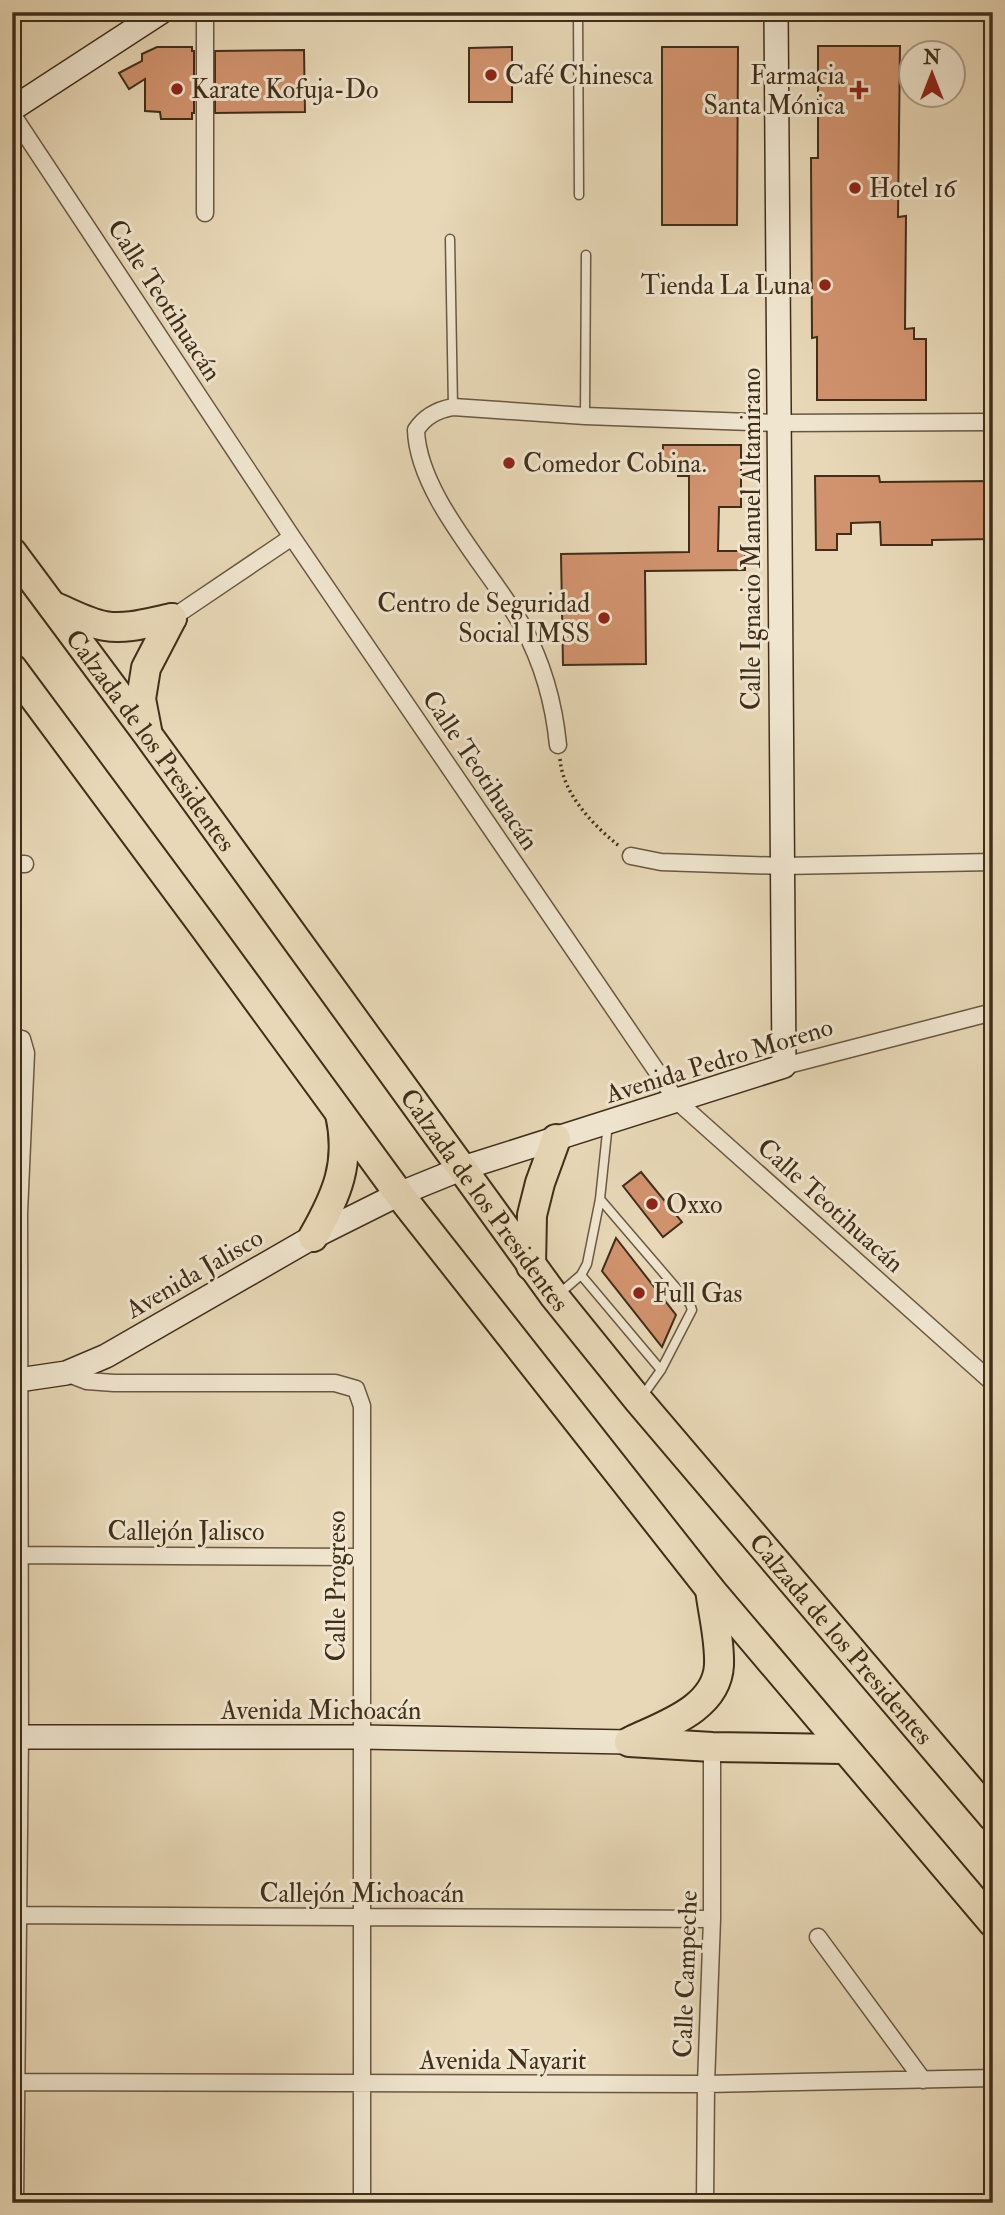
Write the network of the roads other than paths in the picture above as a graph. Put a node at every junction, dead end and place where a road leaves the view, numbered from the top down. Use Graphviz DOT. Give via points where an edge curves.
graph roads {
  1 [pos="161,12"];
  2 [pos="205,12"];
  3 [pos="578,12"];
  4 [pos="776,12"];
  5 [pos="12,111"];
  6 [pos="579,195"];
  7 [pos="205,214"];
  8 [pos="450,239"];
  9 [pos="586,256"];
  10 [pos="445,409"];
  11 [pos="585,416"];
  12 [pos="993,422"];
  13 [pos="779,423"];
  14 [pos="292,537"];
  15 [pos="12,552"];
  16 [pos="51,605"];
  17 [pos="172,618"];
  18 [pos="12,668"];
  19 [pos="148,735"];
  20 [pos="558,745"];
  21 [pos="631,856"];
  22 [pos="993,862"];
  23 [pos="782,866"];
  24 [pos="993,1012"];
  25 [pos="17,1038"];
  26 [pos="785,1066"];
  27 [pos="677,1101"];
  28 [pos="339,1111"];
  29 [pos="608,1122"];
  30 [pos="556,1139"];
  31 [pos="463,1168"];
  32 [pos="399,1194"];
  33 [pos="600,1199"];
  34 [pos="16,1213"];
  35 [pos="313,1237"];
  36 [pos="531,1266"];
  37 [pos="581,1275"];
  38 [pos="555,1297"];
  39 [pos="661,1370"];
  40 [pos="66,1373"];
  41 [pos="17,1381"];
  42 [pos="993,1383"];
  43 [pos="639,1401"];
  44 [pos="15,1555"];
  45 [pos="360,1557"];
  46 [pos="710,1589"];
  47 [pos="16,1737"];
  48 [pos="361,1737"];
  49 [pos="629,1742"];
  50 [pos="712,1747"];
  51 [pos="843,1749"];
  52 [pos="993,1816"];
  53 [pos="16,1915"];
  54 [pos="360,1918"];
  55 [pos="712,1919"];
  56 [pos="993,1923"];
  57 [pos="818,1937"];
  58 [pos="993,2078"];
  59 [pos="923,2080"];
  60 [pos="15,2082"];
  61 [pos="706,2084"];
  62 [pos="363,2085"];
  63 [pos="15,2203"];
  64 [pos="362,2203"];
  65 [pos="705,2203"];
  1 -- 5 [label="street"];
  2 -- 7 [label="street"];
  3 -- 6 [label="lane"];
  4 -- 13 [label="street, Calle Ignacio Manuel Altamirano"];
  5 -- 14 [label="street, Calle Teotihuacán"];
  8 -- 10 [label="lane"];
  9 -- 11 [label="lane"];
  10 -- 11 [label="street"];
  10 -- 20 [label="street" via="422,421 416,430 422,465 441,504 523,627 554,708"];
  11 -- 13 [label="street"];
  12 -- 13 [label="street"];
  13 -- 23 [label="street, Calle Ignacio Manuel Altamirano"];
  14 -- 17 [label="street"];
  14 -- 27 [label="street, Calle Teotihuacán"];
  15 -- 16 [label="highway, Calzada de los Presidentes"];
  16 -- 17 [label="highway" via="107,627"];
  16 -- 19 [label="highway, Calzada de los Presidentes"];
  17 -- 19 [label="highway" via="146,668 141,699"];
  18 -- 28 [label="highway"];
  19 -- 31 [label="highway, Calzada de los Presidentes"];
  21 -- 23 [label="street" via="661,862"];
  22 -- 23 [label="street"];
  23 -- 26 [label="street, Calle Ignacio Manuel Altamirano"];
  24 -- 26 [label="street, Avenida Pedro Moreno"];
  25 -- 34 [label="street" via="26,1053"];
  26 -- 27 [label="street, Avenida Pedro Moreno"];
  27 -- 29 [label="street, Avenida Pedro Moreno"];
  27 -- 42 [label="street, Calle Teotihuacán"];
  28 -- 32 [label="highway"];
  28 -- 35 [label="highway" via="344,1133 341,1176"];
  29 -- 30 [label="street, Avenida Pedro Moreno"];
  29 -- 33 [label="lane"];
  30 -- 31 [label="street, Avenida Pedro Moreno"];
  30 -- 36 [label="highway" via="532,1215"];
  31 -- 32 [label="street, Avenida Pedro Moreno"];
  31 -- 36 [label="highway, Calzada de los Presidentes"];
  32 -- 35 [label="street, Avenida Jalisco"];
  32 -- 46 [label="highway"];
  33 -- 37 [label="lane"];
  33 -- 39 [label="lane" via="690,1304 690,1316"];
  34 -- 41 [label="street"];
  35 -- 40 [label="street, Avenida Jalisco" via="106,1356"];
  36 -- 38 [label="highway, Calzada de los Presidentes"];
  37 -- 38 [label="lane"];
  37 -- 39 [label="lane"];
  38 -- 43 [label="highway, Calzada de los Presidentes"];
  39 -- 43 [label="lane"];
  40 -- 41 [label="street, Avenida Jalisco"];
  40 -- 45 [label="street, Calle Progreso" via="114,1384 335,1383 356,1389 362,1406"];
  41 -- 44 [label="street"];
  43 -- 52 [label="highway, Calzada de los Presidentes"];
  44 -- 45 [label="street, Callejón Jalisco"];
  44 -- 47 [label="street"];
  45 -- 48 [label="street, Calle Progreso"];
  46 -- 49 [label="highway" via="719,1668 711,1690 695,1708"];
  46 -- 51 [label="highway"];
  47 -- 48 [label="street, Avenida Michoacán"];
  47 -- 53 [label="street"];
  48 -- 49 [label="street, Avenida Michoacán"];
  48 -- 54 [label="street, Calle Progreso"];
  49 -- 50 [label="highway"];
  50 -- 51 [label="highway"];
  50 -- 55 [label="street, Calle Campeche"];
  51 -- 56 [label="highway"];
  53 -- 54 [label="street, Callejón Michoacán"];
  53 -- 60 [label="street"];
  54 -- 55 [label="street, Callejón Michoacán"];
  54 -- 62 [label="street, Calle Progreso"];
  55 -- 61 [label="street, Calle Campeche"];
  57 -- 59 [label="street"];
  58 -- 59 [label="street, Avenida Nayarit"];
  59 -- 61 [label="street, Avenida Nayarit"];
  60 -- 62 [label="street, Avenida Nayarit"];
  60 -- 63 [label="street"];
  61 -- 62 [label="street, Avenida Nayarit"];
  61 -- 65 [label="street, Calle Campeche"];
  62 -- 64 [label="street, Calle Progreso"];
}
